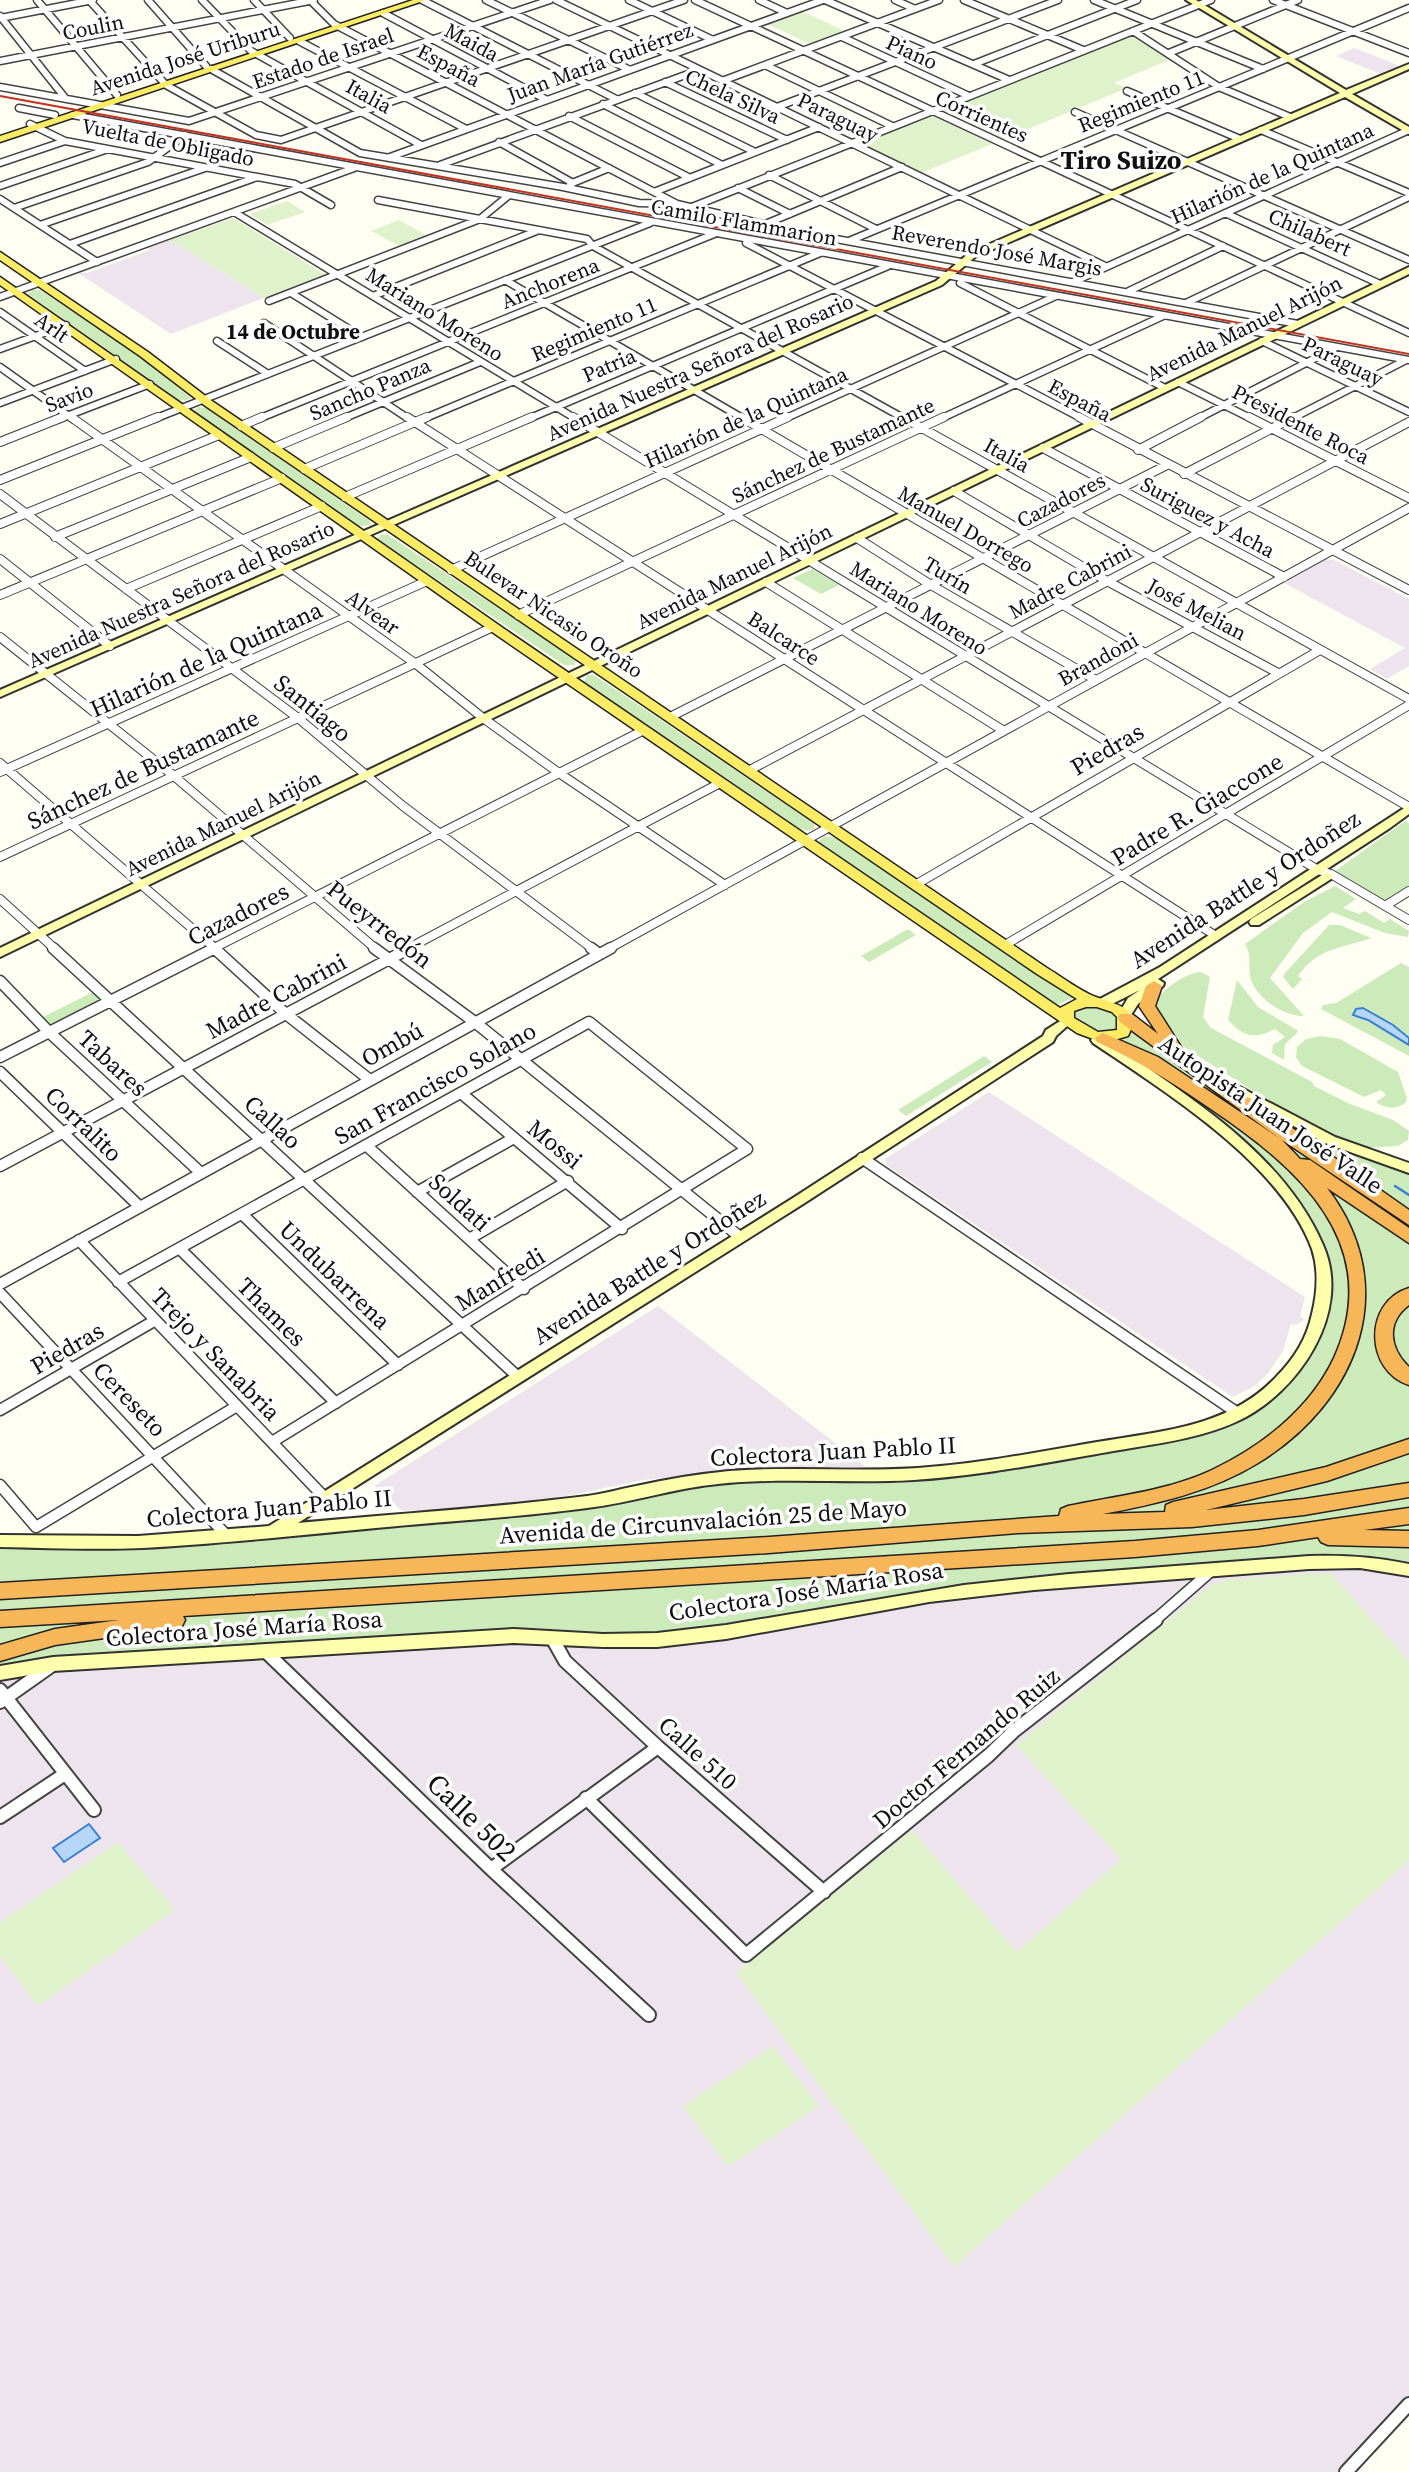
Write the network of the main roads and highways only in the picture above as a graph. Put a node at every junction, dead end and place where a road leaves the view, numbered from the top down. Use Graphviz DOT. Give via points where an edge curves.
graph roads {
  1 [pos="406,0"];
  2 [pos="422,0"];
  3 [pos="1200,2"];
  4 [pos="337,25"];
  5 [pos="1409,66"];
  6 [pos="163,83"];
  7 [pos="1351,92"];
  8 [pos="95,105"];
  9 [pos="33,125"];
  10 [pos="1409,129"];
  11 [pos="0,134"];
  12 [pos="0,139"];
  13 [pos="0,255"];
  14 [pos="1409,270"];
  15 [pos="0,279"];
  16 [pos="386,525"];
  17 [pos="362,535"];
  18 [pos="592,666"];
  19 [pos="568,677"];
  20 [pos="0,694"];
  21 [pos="1409,808"];
  22 [pos="1409,818"];
  23 [pos="1324,872"];
  24 [pos="0,953"];
  25 [pos="1154,986"];
  26 [pos="1096,1001"];
  27 [pos="1125,1016"];
  28 [pos="1067,1019"];
  29 [pos="1093,1035"];
  30 [pos="1048,1039"];
  31 [pos="1185,1062"];
  32 [pos="1267,1138"];
  33 [pos="1409,1168"];
  34 [pos="1360,1185"];
  35 [pos="1409,1213"];
  36 [pos="1409,1219"];
  37 [pos="1409,1237"];
  38 [pos="1409,1295"];
  39 [pos="1409,1378"];
  40 [pos="1409,1446"];
  41 [pos="1409,1490"];
  42 [pos="1409,1516"];
  43 [pos="1123,1519"];
  44 [pos="1018,1525"];
  45 [pos="272,1532"];
  46 [pos="1258,1538"];
  47 [pos="1409,1539"];
  48 [pos="0,1541"];
  49 [pos="1409,1570"];
  50 [pos="0,1579"];
  51 [pos="158,1582"];
  52 [pos="0,1591"];
  53 [pos="241,1605"];
  54 [pos="0,1619"];
  55 [pos="0,1653"];
  56 [pos="0,1673"];
  1 -- 4 [label="main road, Avenida José Uriburu"];
  2 -- 4 [label="main road, Avenida José Uriburu"];
  3 -- 7 [label="main road"];
  4 -- 6 [label="main road, Avenida José Uriburu"];
  5 -- 7 [label="main road, Avenida Nuestra Señora del Rosario"];
  6 -- 8 [label="main road, Avenida José Uriburu"];
  6 -- 8 [label="main road, Avenida José Uriburu"];
  7 -- 10 [label="main road"];
  7 -- 16 [label="main road, Avenida Nuestra Señora del Rosario" via="1031,229 961,262 949,277 875,311"];
  8 -- 9 [label="main road, Avenida José Uriburu"];
  8 -- 9 [label="main road, Avenida José Uriburu"];
  9 -- 11 [label="main road, Avenida José Uriburu"];
  9 -- 12 [label="main road, Avenida José Uriburu"];
  13 -- 16 [label="main road, Bulevar Nicasio Oroño"];
  14 -- 18 [label="main road, Avenida Manuel Arijón"];
  15 -- 17 [label="main road, Bulevar Nicasio Oroño"];
  16 -- 17 [label="main road, Avenida Nuestra Señora del Rosario"];
  16 -- 18 [label="main road, Bulevar Nicasio Oroño"];
  17 -- 19 [label="main road, Bulevar Nicasio Oroño"];
  17 -- 20 [label="main road, Avenida Nuestra Señora del Rosario"];
  18 -- 19 [label="main road, Avenida Manuel Arijón"];
  18 -- 26 [label="main road, Bulevar Nicasio Oroño" via="1005,946"];
  19 -- 24 [label="main road, Avenida Manuel Arijón"];
  19 -- 28 [label="main road, Bulevar Nicasio Oroño"];
  21 -- 23 [label="main road, Avenida Battle y Ordoñez"];
  22 -- 23 [label="main road, Avenida Battle y Ordoñez"];
  23 -- 25 [label="main road, Avenida Battle y Ordoñez"];
  23 -- 26 [label="main road, Avenida Battle y Ordoñez" via="1120,996"];
  25 -- 27 [label="main road, Avenida Battle y Ordoñez" via="1133,1002"];
  25 -- 31 [label="highway" via="1147,1006 1150,1015"];
  26 -- 27 [label="main road"];
  26 -- 28 [label="main road" via="1073,1004"];
  27 -- 29 [label="main road" via="1123,1032"];
  27 -- 31 [label="highway, Autopista Juan José Valle"];
  28 -- 29 [label="main road, Bulevar Nicasio Oroño"];
  28 -- 30 [label="main road, Avenida Battle y Ordoñez"];
  29 -- 30 [label="main road, Avenida Battle y Ordoñez"];
  29 -- 32 [label="highway, Autopista Juan José Valle" via="1152,1061"];
  29 -- 45 [label="main road, Colectora Juan Pablo II" via="1234,1140 1293,1203 1320,1252 1322,1304 1315,1331 1272,1392 1239,1414 1200,1430 916,1474 718,1478 591,1502"];
  30 -- 45 [label="main road, Avenida Battle y Ordoñez"];
  31 -- 33 [label="main road" via="1330,1140"];
  31 -- 34 [label="highway, Autopista Juan José Valle"];
  32 -- 37 [label="highway, Autopista Juan José Valle"];
  32 -- 44 [label="highway" via="1328,1201 1353,1255 1357,1311 1351,1340 1321,1399 1293,1429 1218,1476 1168,1493"];
  34 -- 35 [label="highway"];
  34 -- 36 [label="highway, Autopista Juan José Valle"];
  38 -- 39 [label="highway" via="1394,1304 1383,1323 1383,1344"];
  40 -- 43 [label="highway" via="1277,1487"];
  41 -- 43 [label="highway, Avenida de Circunvalación 25 de Mayo" via="1247,1513"];
  42 -- 46 [label="highway"];
  43 -- 44 [label="highway, Avenida de Circunvalación 25 de Mayo"];
  44 -- 51 [label="highway, Avenida de Circunvalación 25 de Mayo"];
  45 -- 48 [label="main road, Colectora Juan Pablo II" via="138,1542 34,1534"];
  46 -- 47 [label="highway"];
  46 -- 53 [label="highway"];
  49 -- 56 [label="main road, Colectora José María Rosa" via="1381,1563 1329,1561 1054,1580 656,1640 514,1636 52,1664"];
  50 -- 51 [label="highway"];
  51 -- 52 [label="highway, Avenida de Circunvalación 25 de Mayo"];
  53 -- 54 [label="highway"];
  53 -- 55 [label="highway" via="184,1619 55,1637"];
}
